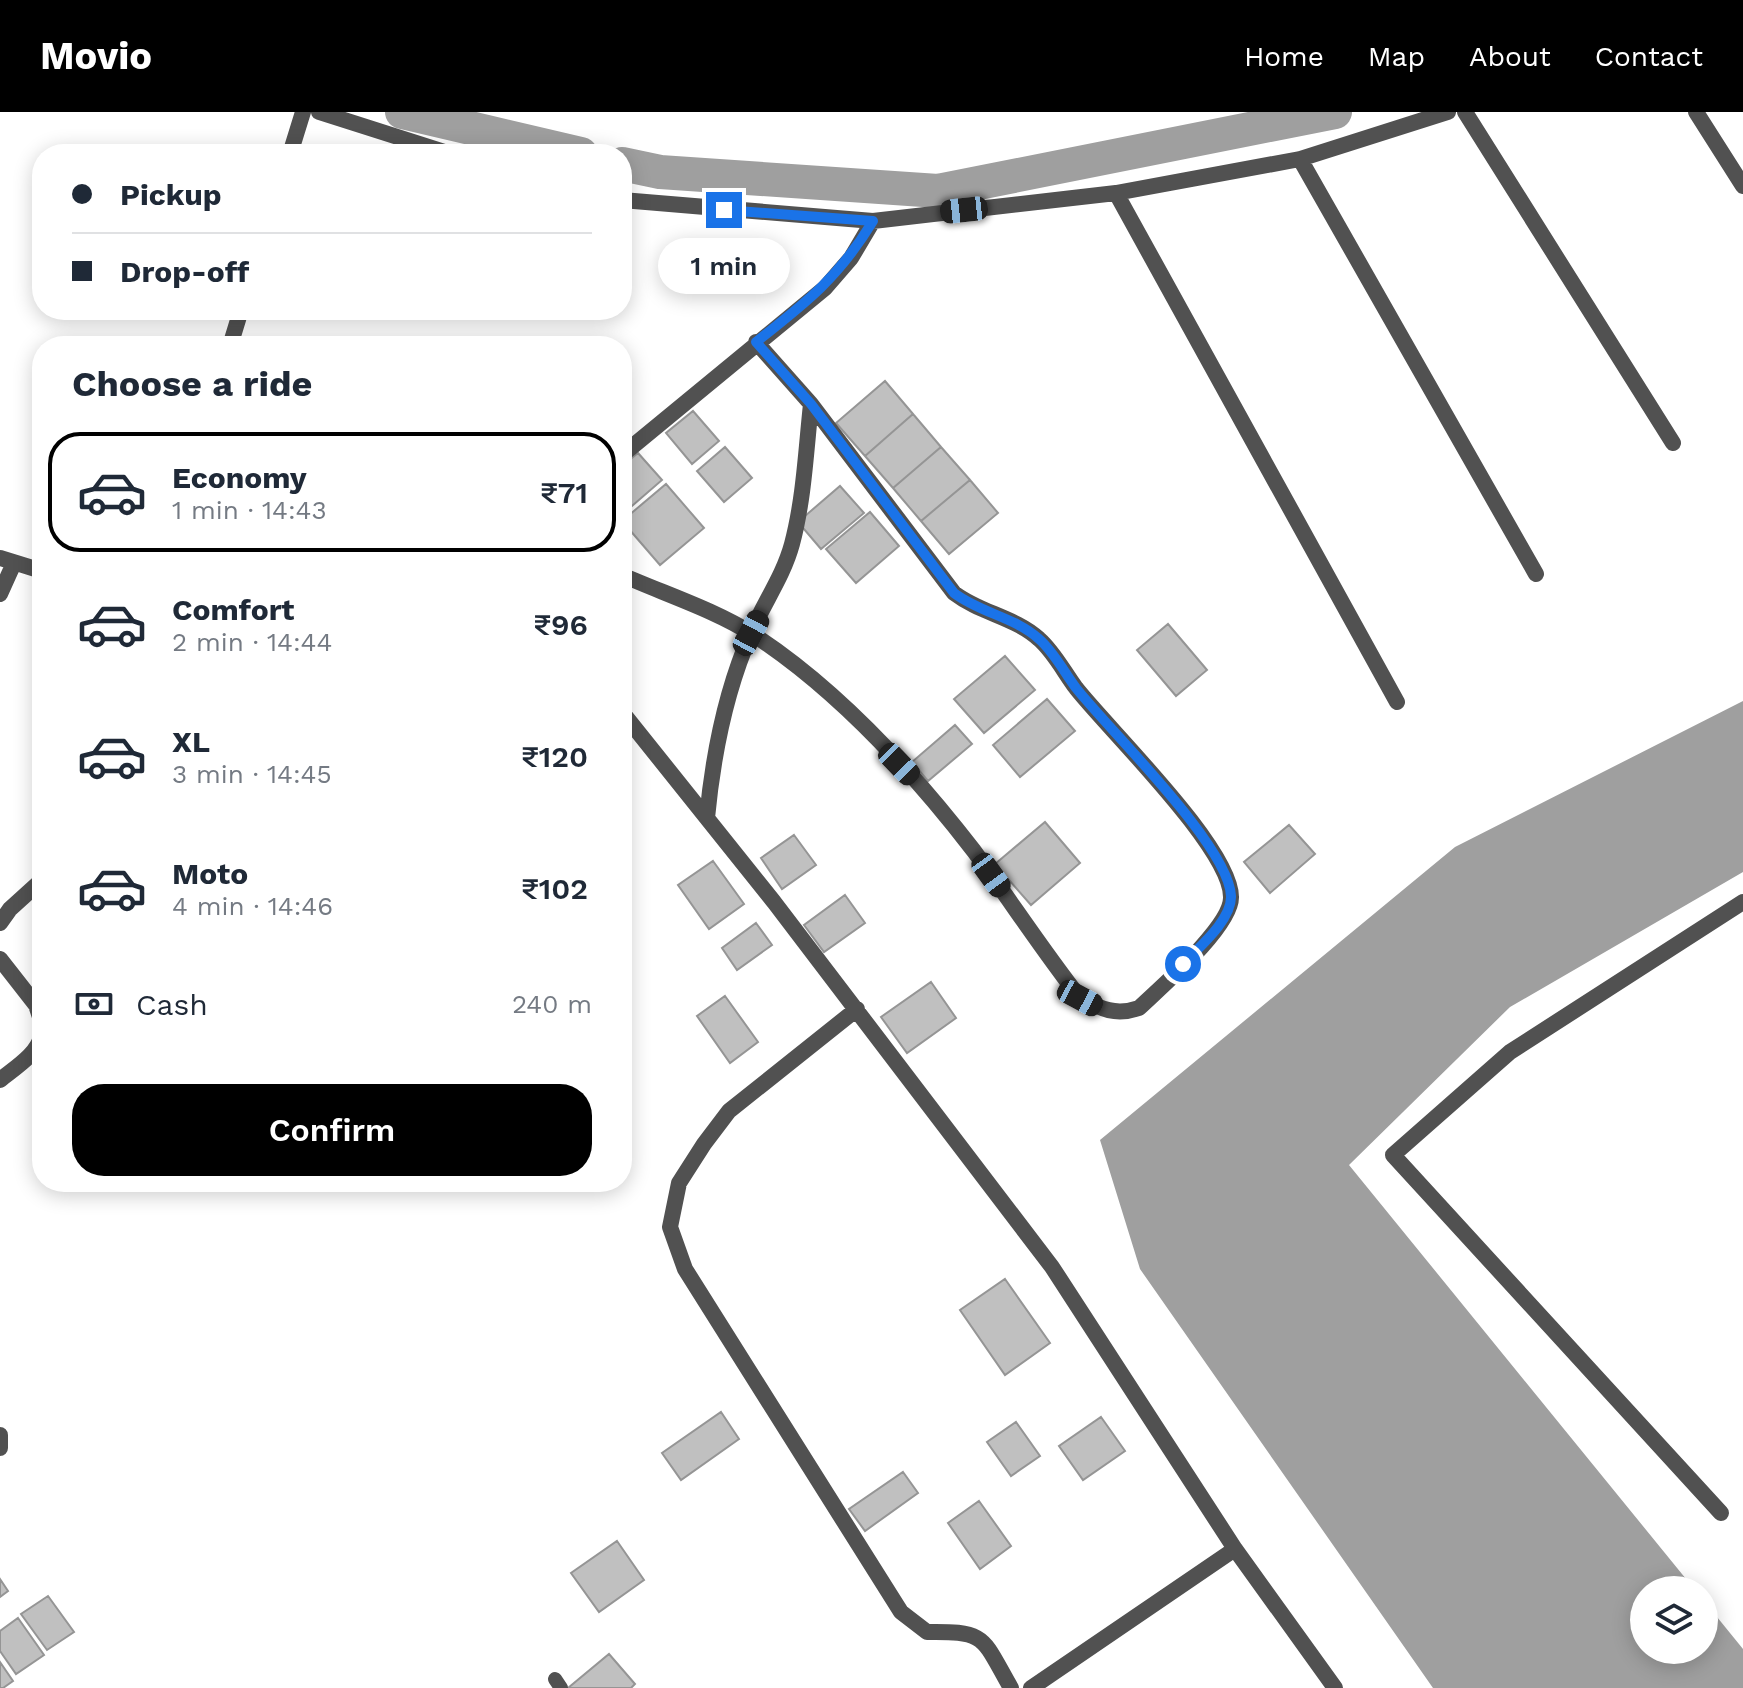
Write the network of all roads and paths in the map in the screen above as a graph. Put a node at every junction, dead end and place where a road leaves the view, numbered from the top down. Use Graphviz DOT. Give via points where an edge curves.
graph roads {
  1 [pos="303,112"];
  2 [pos="319,112"];
  3 [pos="1448,112"];
  4 [pos="1465,112"];
  5 [pos="1696,112"];
  6 [pos="293,144"];
  7 [pos="420,144"];
  8 [pos="1300,159"];
  9 [pos="1743,186"];
  10 [pos="1116,193"];
  11 [pos="632,201"];
  12 [pos="873,221"];
  13 [pos="756,342"];
  14 [pos="811,404"];
  15 [pos="1673,443"];
  16 [pos="632,447"];
  17 [pos="7,560"];
  18 [pos="32,568"];
  19 [pos="1536,574"];
  20 [pos="632,579"];
  21 [pos="0,594"];
  22 [pos="751,633"];
  23 [pos="1397,702"];
  24 [pos="632,724"];
  25 [pos="707,818"];
  26 [pos="32,889"];
  27 [pos="1743,902"];
  28 [pos="0,923"];
  29 [pos="0,959"];
  30 [pos="32,1000"];
  31 [pos="857,1009"];
  32 [pos="32,1052"];
  33 [pos="0,1080"];
  34 [pos="0,1435"];
  35 [pos="0,1448"];
  36 [pos="1721,1513"];
  37 [pos="1235,1549"];
  38 [pos="1011,1688"];
  39 [pos="1031,1688"];
  40 [pos="1335,1688"];
  1 -- 6 [label="street"];
  2 -- 7 [label="street"];
  3 -- 8 [label="street"];
  4 -- 15 [label="street"];
  5 -- 9 [label="street"];
  8 -- 10 [label="street"];
  8 -- 19 [label="street"];
  10 -- 12 [label="street"];
  10 -- 23 [label="street"];
  11 -- 12 [label="street"];
  12 -- 13 [label="street" via="825,288"];
  13 -- 14 [label="street"];
  13 -- 16 [label="street"];
  14 -- 22 [label="street" via="792,542 781,577"];
  14 -- 22 [label="street" via="954,593 1041,641 1201,834 1226,873 1232,898 1226,914 1139,1008 1106,1012 1080,998 973,850 916,782 847,712"];
  17 -- 18 [label="street"];
  17 -- 21 [label="street"];
  20 -- 22 [label="street"];
  22 -- 25 [label="street" via="713,755"];
  24 -- 25 [label="street"];
  25 -- 31 [label="street"];
  26 -- 28 [label="street"];
  27 -- 36 [label="street" via="1510,1052 1393,1155"];
  29 -- 30 [label="street"];
  31 -- 37 [label="street" via="1052,1267"];
  31 -- 38 [label="street" via="729,1111 679,1183 670,1227 685,1269 901,1612 927,1632 956,1629 973,1634"];
  32 -- 33 [label="street"];
  34 -- 35 [label="street"];
  37 -- 39 [label="street"];
  37 -- 40 [label="street"];
}
